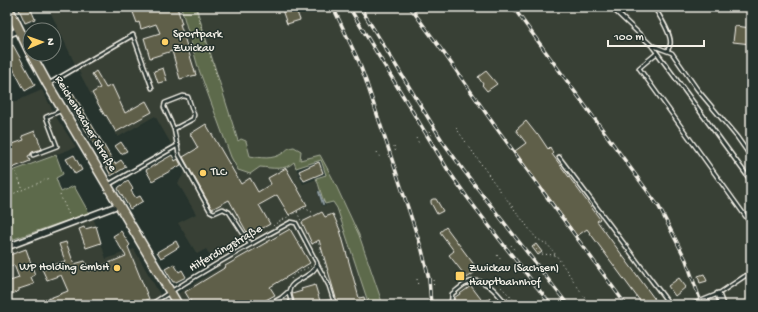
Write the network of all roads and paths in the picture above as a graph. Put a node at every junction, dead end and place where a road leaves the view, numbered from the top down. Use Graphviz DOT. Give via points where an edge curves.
graph roads {
  1 [pos="8,7"];
  2 [pos="195,7"];
  3 [pos="611,7"];
  4 [pos="654,7"];
  5 [pos="19,30"];
  6 [pos="7,35"];
  7 [pos="22,36"];
  8 [pos="651,46"];
  9 [pos="667,51"];
  10 [pos="656,53"];
  11 [pos="35,62"];
  12 [pos="218,80"];
  13 [pos="48,85"];
  14 [pos="152,88"];
  15 [pos="63,110"];
  16 [pos="456,128"];
  17 [pos="174,129"];
  18 [pos="429,131"];
  19 [pos="433,137"];
  20 [pos="416,138"];
  21 [pos="178,145"];
  22 [pos="420,145"];
  23 [pos="394,146"];
  24 [pos="377,152"];
  25 [pos="396,153"];
  26 [pos="33,155"];
  27 [pos="559,157"];
  28 [pos="751,157"];
  29 [pos="380,158"];
  30 [pos="16,172"];
  31 [pos="50,178"];
  32 [pos="751,181"];
  33 [pos="107,185"];
  34 [pos="23,190"];
  35 [pos="60,195"];
  36 [pos="7,196"];
  37 [pos="119,206"];
  38 [pos="297,212"];
  39 [pos="73,223"];
  40 [pos="751,224"];
  41 [pos="303,225"];
  42 [pos="250,244"];
  43 [pos="311,244"];
  44 [pos="511,245"];
  45 [pos="534,246"];
  46 [pos="7,247"];
  47 [pos="516,250"];
  48 [pos="497,255"];
  49 [pos="556,255"];
  50 [pos="502,261"];
  51 [pos="317,263"];
  52 [pos="312,265"];
  53 [pos="751,272"];
  54 [pos="329,276"];
  55 [pos="417,279"];
  56 [pos="290,280"];
  57 [pos="433,280"];
  58 [pos="418,286"];
  59 [pos="501,287"];
  60 [pos="434,288"];
  61 [pos="289,291"];
  62 [pos="170,292"];
  63 [pos="718,294"];
  64 [pos="510,296"];
  65 [pos="504,301"];
  66 [pos="151,305"];
  67 [pos="178,305"];
  68 [pos="268,305"];
  69 [pos="292,305"];
  70 [pos="335,305"];
  71 [pos="451,305"];
  72 [pos="507,305"];
  73 [pos="518,305"];
  74 [pos="590,305"];
  75 [pos="670,305"];
  76 [pos="691,305"];
  77 [pos="722,305"];
  1 -- 5 [label="main road, Reichenbacher Straße"];
  2 -- 12 [label="path"];
  3 -- 8 [label="lane"];
  4 -- 9 [label="lane" via="670,38"];
  5 -- 6 [label="street"];
  5 -- 7 [label="main road, Reichenbacher Straße"];
  8 -- 9 [label="lane"];
  8 -- 10 [label="lane"];
  9 -- 28 [label="lane" via="672,53"];
  10 -- 32 [label="lane"];
  10 -- 40 [label="lane" via="638,68"];
  11 -- 13 [label="main road, Reichenbacher Straße"];
  13 -- 14 [label="lane" via="133,35"];
  13 -- 15 [label="main road, Reichenbacher Straße"];
  15 -- 26 [label="lane" via="46,117 57,146"];
  15 -- 33 [label="main road, Reichenbacher Straße"];
  16 -- 49 [label="path" via="536,238 548,245"];
  17 -- 17 [label="lane" via="193,119 188,97 183,96 165,103 164,108"];
  17 -- 21 [label="lane"];
  18 -- 19 [label="path"];
  20 -- 22 [label="path"];
  21 -- 33 [label="lane"];
  21 -- 42 [label="lane" via="179,155 210,211 223,209 229,212"];
  23 -- 25 [label="path"];
  24 -- 29 [label="path"];
  27 -- 75 [label="lane"];
  30 -- 34 [label="path"];
  31 -- 34 [label="path"];
  33 -- 37 [label="main road, Reichenbacher Straße"];
  34 -- 36 [label="path"];
  35 -- 39 [label="path"];
  37 -- 39 [label="street"];
  37 -- 62 [label="main road, Reichenbacher Straße"];
  38 -- 41 [label="path"];
  39 -- 46 [label="street"];
  42 -- 51 [label="lane, Hilferdingstraße" via="291,222 296,223"];
  42 -- 62 [label="lane, Hilferdingstraße"];
  43 -- 54 [label="path" via="318,242"];
  44 -- 47 [label="path"];
  45 -- 49 [label="path" via="540,254"];
  48 -- 50 [label="path"];
  49 -- 74 [label="path"];
  51 -- 61 [label="lane" via="316,268 294,284"];
  51 -- 70 [label="lane"];
  52 -- 56 [label="path" via="294,274"];
  53 -- 63 [label="lane"];
  55 -- 58 [label="path"];
  57 -- 60 [label="path"];
  59 -- 64 [label="path"];
  61 -- 68 [label="lane"];
  61 -- 69 [label="lane"];
  62 -- 66 [label="lane, Hilferdingstraße"];
  62 -- 67 [label="main road, Reichenbacher Straße"];
  63 -- 76 [label="lane"];
  63 -- 77 [label="street"];
  64 -- 65 [label="path"];
  64 -- 73 [label="path"];
  65 -- 71 [label="lane" via="493,289 477,280 463,285 452,294"];
  65 -- 72 [label="lane"];
}
